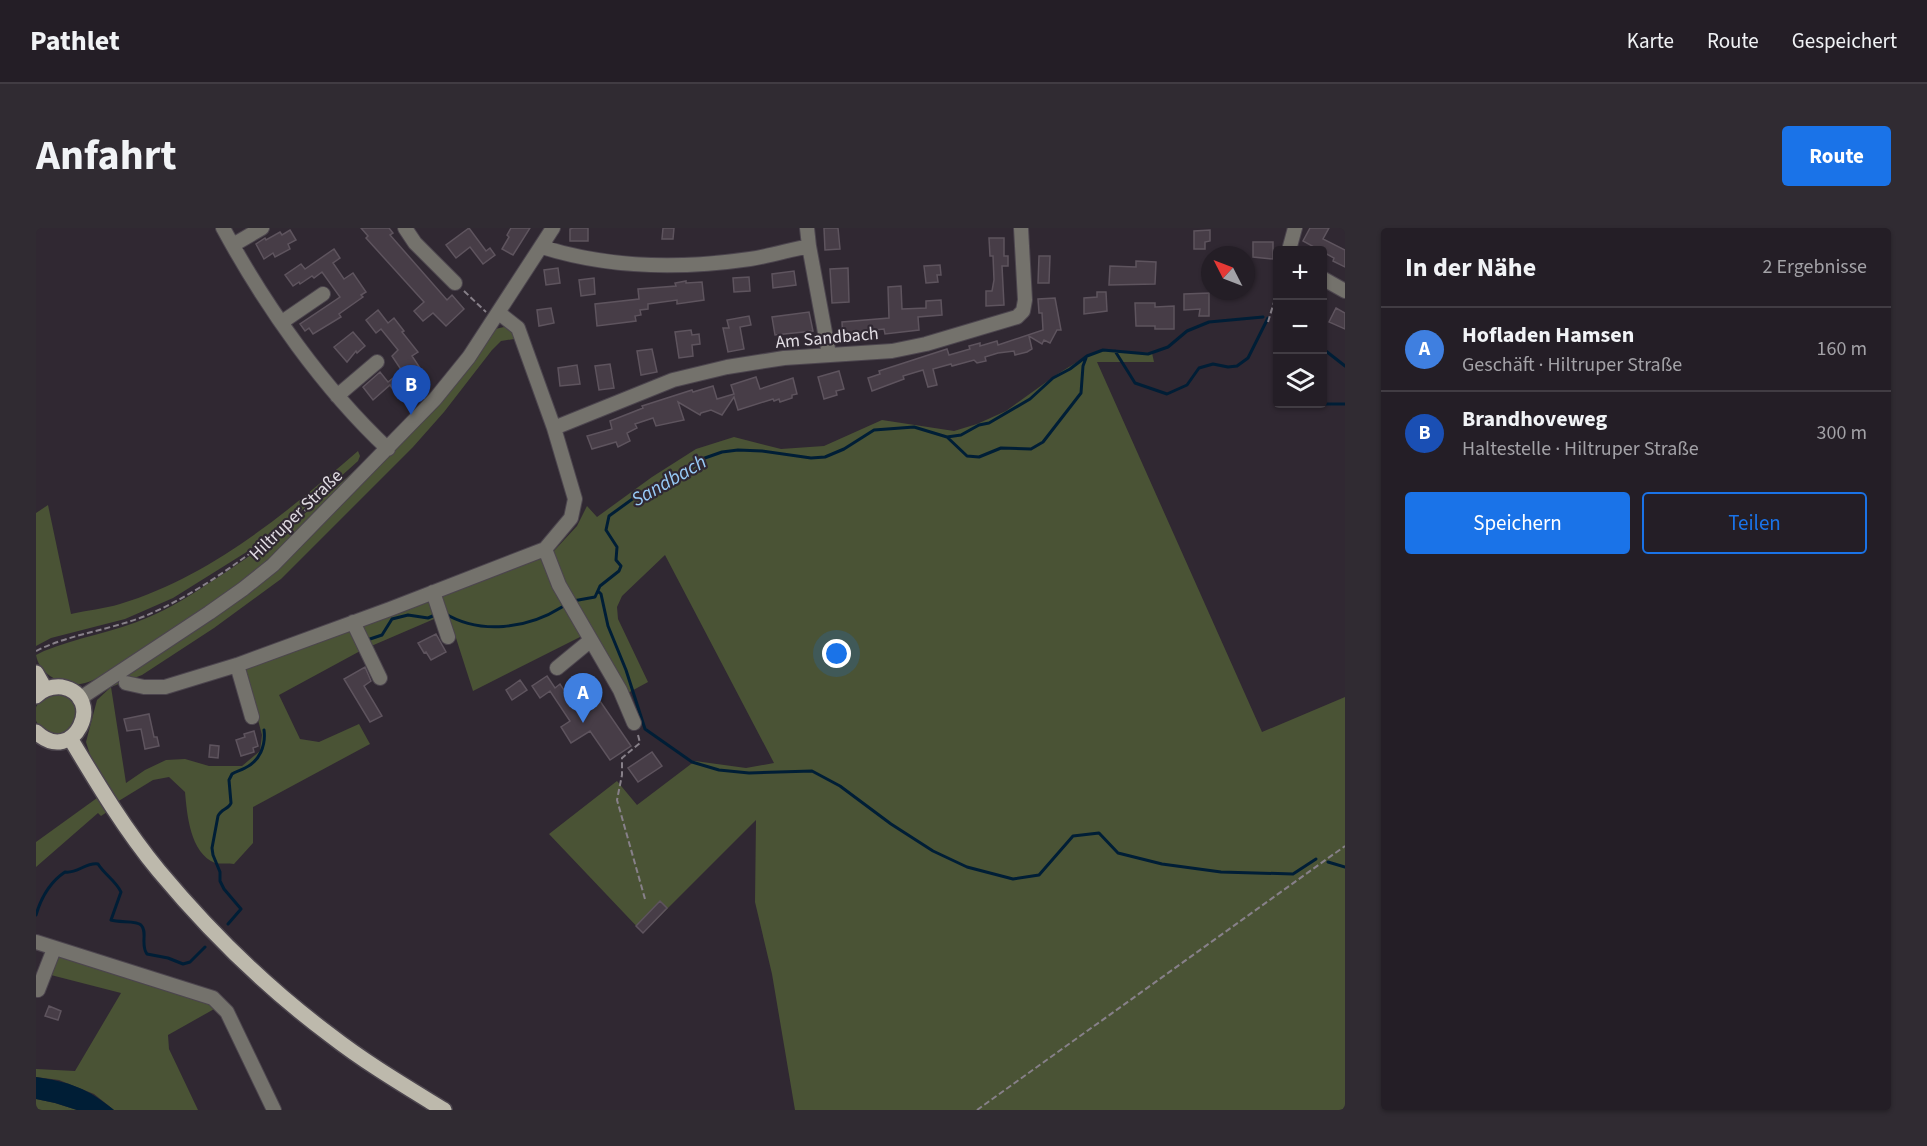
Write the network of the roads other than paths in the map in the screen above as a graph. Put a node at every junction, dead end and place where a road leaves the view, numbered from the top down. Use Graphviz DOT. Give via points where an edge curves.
graph roads {
  1 [pos="223,228"];
  2 [pos="262,228"];
  3 [pos="405,228"];
  4 [pos="553,228"];
  5 [pos="807,228"];
  6 [pos="1021,228"];
  7 [pos="1295,228"];
  8 [pos="232,245"];
  9 [pos="809,246"];
  10 [pos="1289,246"];
  11 [pos="542,247"];
  12 [pos="1327,280"];
  13 [pos="455,283"];
  14 [pos="1345,291"];
  15 [pos="323,294"];
  16 [pos="494,313"];
  17 [pos="282,322"];
  18 [pos="829,354"];
  19 [pos="377,362"];
  20 [pos="337,396"];
  21 [pos="554,428"];
  22 [pos="388,449"];
  23 [pos="545,549"];
  24 [pos="433,592"];
  25 [pos="353,622"];
  26 [pos="448,637"];
  27 [pos="591,640"];
  28 [pos="237,664"];
  29 [pos="557,668"];
  30 [pos="36,673"];
  31 [pos="380,678"];
  32 [pos="126,683"];
  33 [pos="41,693"];
  34 [pos="79,699"];
  35 [pos="252,717"];
  36 [pos="634,723"];
  37 [pos="36,732"];
  38 [pos="70,738"];
  39 [pos="36,942"];
  40 [pos="54,949"];
  41 [pos="36,989"];
  42 [pos="274,1110"];
  43 [pos="444,1110"];
  1 -- 8 [label="street"];
  2 -- 8 [label="street"];
  3 -- 13 [label="street"];
  4 -- 11 [label="street, Hiltruper Straße"];
  5 -- 9 [label="street"];
  6 -- 18 [label="street, Am Sandbach" via="1025,300 1017,317 892,351"];
  7 -- 10 [label="street"];
  8 -- 17 [label="street"];
  9 -- 11 [label="street" via="752,259 640,265 570,256"];
  9 -- 18 [label="street"];
  11 -- 16 [label="street, Hiltruper Straße"];
  12 -- 14 [label="street"];
  15 -- 17 [label="street"];
  16 -- 21 [label="street" via="518,328"];
  16 -- 22 [label="street, Hiltruper Straße" via="469,357"];
  17 -- 20 [label="street"];
  18 -- 21 [label="street, Am Sandbach" via="727,367 673,380"];
  19 -- 20 [label="street"];
  20 -- 22 [label="street"];
  21 -- 23 [label="street" via="575,498 571,518"];
  22 -- 34 [label="street, Hiltruper Straße" via="243,590"];
  23 -- 24 [label="street"];
  23 -- 27 [label="street" via="559,585"];
  24 -- 25 [label="street"];
  24 -- 26 [label="street"];
  25 -- 28 [label="street"];
  25 -- 31 [label="street"];
  27 -- 29 [label="street"];
  27 -- 36 [label="street"];
  28 -- 32 [label="street" via="165,687"];
  28 -- 35 [label="street"];
  30 -- 33 [label="main road"];
  33 -- 34 [label="main road" via="64,688"];
  34 -- 38 [label="main road" via="84,719"];
  37 -- 38 [label="main road" via="52,741"];
  38 -- 43 [label="main road" via="98,786 158,870 252,969 330,1035"];
  39 -- 40 [label="street"];
  40 -- 41 [label="street"];
  40 -- 42 [label="street" via="213,998 227,1012"];
}
